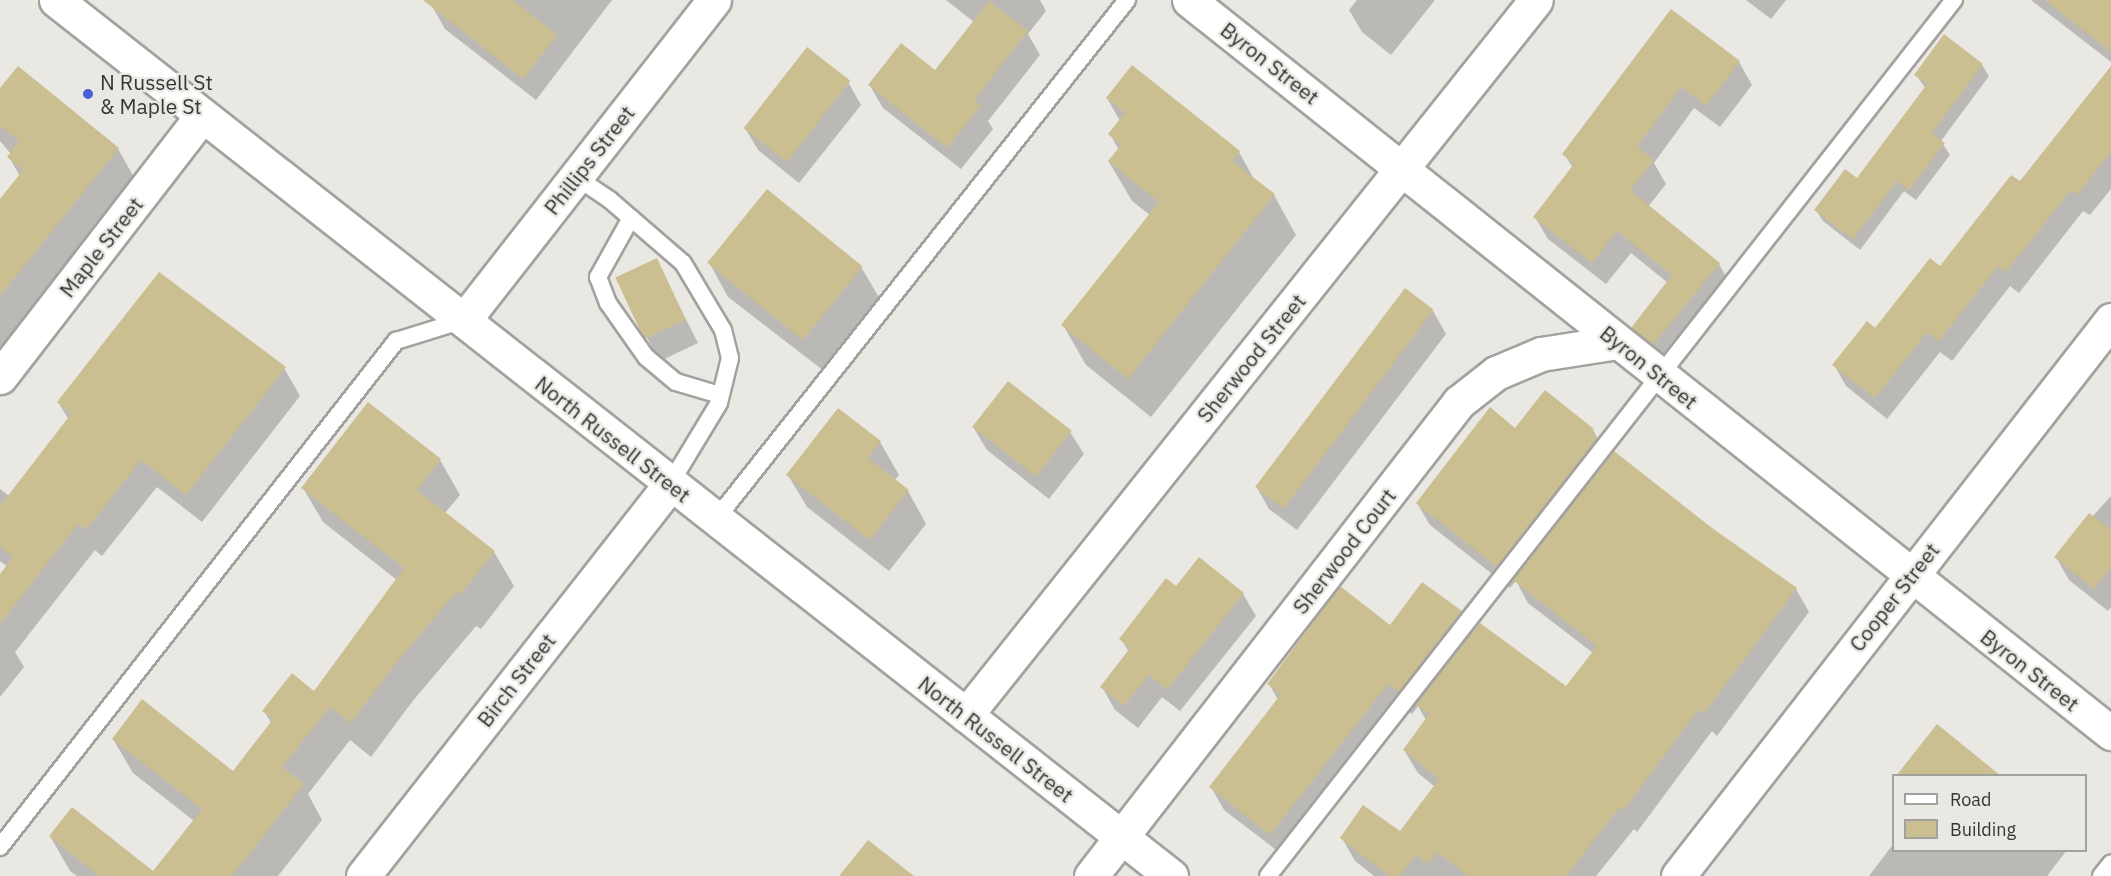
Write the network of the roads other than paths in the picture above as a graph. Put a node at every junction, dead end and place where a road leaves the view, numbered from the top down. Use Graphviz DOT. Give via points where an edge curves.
graph roads {
  1 [pos="56,0"];
  2 [pos="714,0"];
  3 [pos="1127,0"];
  4 [pos="1189,0"];
  5 [pos="1536,0"];
  6 [pos="1954,0"];
  7 [pos="202,116"];
  8 [pos="1403,167"];
  9 [pos="576,177"];
  10 [pos="631,218"];
  11 [pos="464,320"];
  12 [pos="2111,320"];
  13 [pos="1618,342"];
  14 [pos="1659,375"];
  15 [pos="0,377"];
  16 [pos="720,394"];
  17 [pos="670,484"];
  18 [pos="716,519"];
  19 [pos="1910,576"];
  20 [pos="966,715"];
  21 [pos="2111,733"];
  22 [pos="1122,837"];
  23 [pos="0,847"];
  24 [pos="2111,863"];
  25 [pos="363,876"];
  26 [pos="1091,876"];
  27 [pos="1171,876"];
  28 [pos="1268,876"];
  29 [pos="1678,876"];
  30 [pos="2101,876"];
  1 -- 7 [label="street, North Russell Street"];
  2 -- 9 [label="street, Phillips Street"];
  3 -- 18 [label="lane"];
  4 -- 8 [label="street, Byron Street"];
  5 -- 8 [label="street, Sherwood Street"];
  6 -- 14 [label="lane"];
  7 -- 11 [label="street, North Russell Street"];
  7 -- 15 [label="street, Maple Street"];
  8 -- 13 [label="street, Byron Street"];
  8 -- 20 [label="street, Sherwood Street"];
  9 -- 10 [label="lane"];
  9 -- 11 [label="street, Phillips Street"];
  10 -- 16 [label="lane" via="683,263 723,330 730,358"];
  10 -- 16 [label="lane" via="598,277 608,303 646,357 676,382"];
  11 -- 17 [label="street, North Russell Street"];
  11 -- 23 [label="lane" via="396,341"];
  12 -- 19 [label="street, Cooper Street"];
  13 -- 14 [label="street, Byron Street"];
  13 -- 22 [label="street, Sherwood Court" via="1541,354 1496,373 1459,402"];
  14 -- 19 [label="street, Byron Street"];
  14 -- 28 [label="lane"];
  16 -- 17 [label="lane" via="691,453"];
  17 -- 18 [label="street, North Russell Street"];
  17 -- 25 [label="street, Birch Street"];
  18 -- 20 [label="street, North Russell Street"];
  19 -- 21 [label="street, Byron Street"];
  19 -- 29 [label="street, Cooper Street"];
  20 -- 22 [label="street, North Russell Street"];
  22 -- 26 [label="street"];
  22 -- 27 [label="street, North Russell Street"];
  24 -- 30 [label="lane"];
}
